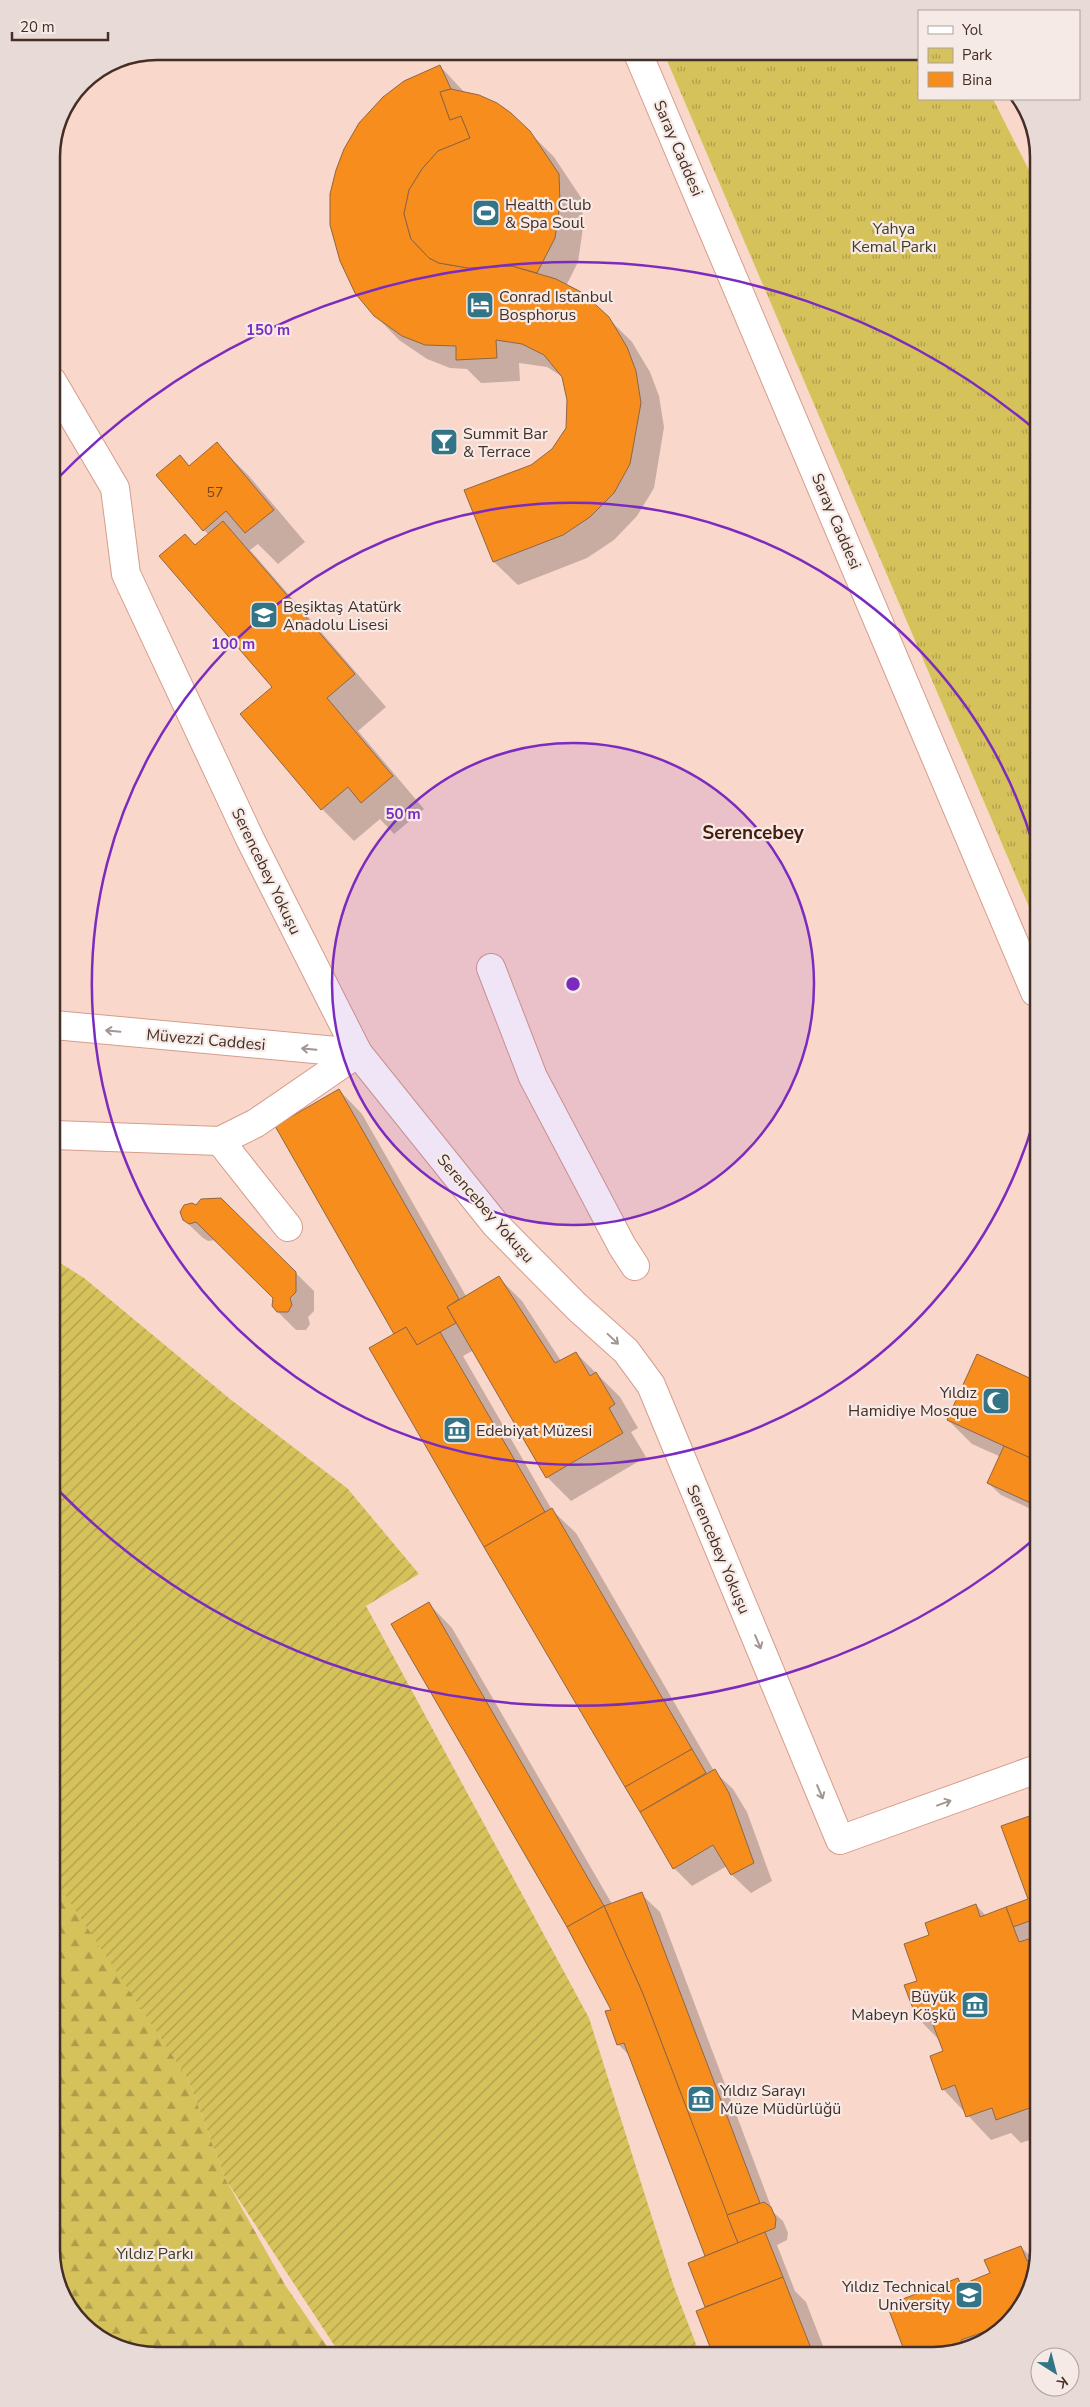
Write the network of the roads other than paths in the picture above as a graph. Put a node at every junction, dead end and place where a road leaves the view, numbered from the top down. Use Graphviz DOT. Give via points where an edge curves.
graph roads {
  1 [pos="641,60"];
  2 [pos="60,395"];
  3 [pos="491,968"];
  4 [pos="1030,980"];
  5 [pos="60,1026"];
  6 [pos="358,1053"];
  7 [pos="60,1135"];
  8 [pos="220,1141"];
  9 [pos="288,1227"];
  10 [pos="635,1266"];
  11 [pos="1029,1772"];
  1 -- 4 [label="street, Saray Caddesi"];
  2 -- 6 [label="street, Serencebey Yokuşu" via="115,488 126,574 250,839"];
  3 -- 10 [label="street" via="533,1077"];
  6 -- 5 [label="street, Müvezzi Caddesi, one-way"];
  6 -- 8 [label="street" via="256,1123"];
  6 -- 11 [label="street, Serencebey Yokuşu, one-way" via="496,1224 577,1307 626,1351 651,1386 840,1840"];
  7 -- 8 [label="street"];
  8 -- 9 [label="street"];
}
